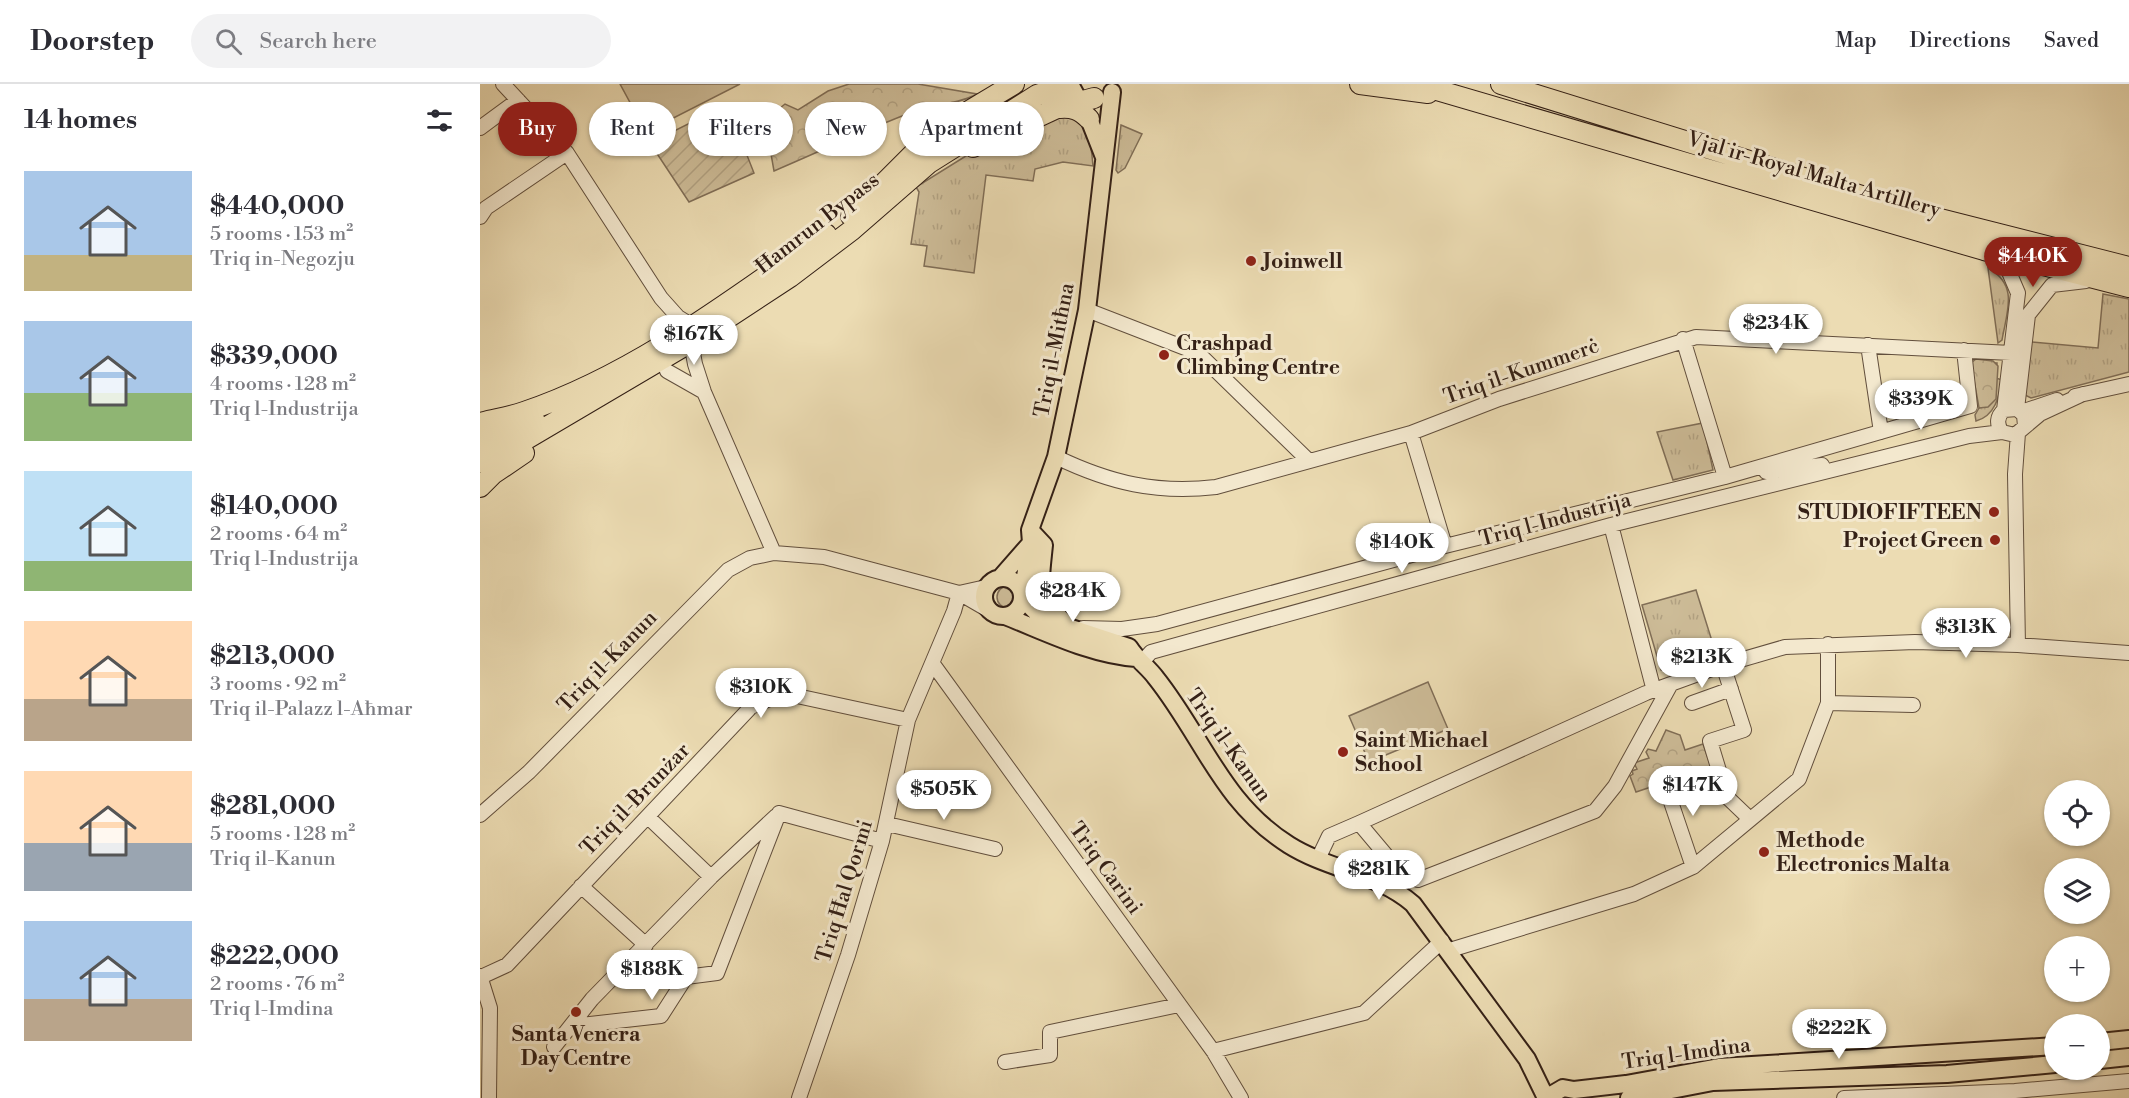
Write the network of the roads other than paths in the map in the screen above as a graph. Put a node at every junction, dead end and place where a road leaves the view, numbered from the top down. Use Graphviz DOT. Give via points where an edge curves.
graph roads {
  1 [pos="503,84"];
  2 [pos="1014,84"];
  3 [pos="1041,84"];
  4 [pos="1360,84"];
  5 [pos="1416,84"];
  6 [pos="1501,84"];
  7 [pos="1088,90"];
  8 [pos="518,99"];
  9 [pos="521,102"];
  10 [pos="1013,102"];
  11 [pos="1023,102"];
  12 [pos="1487,103"];
  13 [pos="1057,108"];
  14 [pos="1089,119"];
  15 [pos="480,128"];
  16 [pos="563,156"];
  17 [pos="569,156"];
  18 [pos="938,156"];
  19 [pos="1105,160"];
  20 [pos="480,217"];
  21 [pos="850,225"];
  22 [pos="1984,250"];
  23 [pos="2129,267"];
  24 [pos="2100,280"];
  25 [pos="2129,287"];
  26 [pos="661,298"];
  27 [pos="1088,310"];
  28 [pos="691,334"];
  29 [pos="671,338"];
  30 [pos="1683,339"];
  31 [pos="1868,345"];
  32 [pos="1964,350"];
  33 [pos="2011,353"];
  34 [pos="646,354"];
  35 [pos="667,371"];
  36 [pos="600,379"];
  37 [pos="625,383"];
  38 [pos="2129,384"];
  39 [pos="704,392"];
  40 [pos="2083,394"];
  41 [pos="2010,412"];
  42 [pos="480,413"];
  43 [pos="480,423"];
  44 [pos="2013,431"];
  45 [pos="1881,432"];
  46 [pos="1411,433"];
  47 [pos="1969,436"];
  48 [pos="480,444"];
  49 [pos="1056,458"];
  50 [pos="1881,458"];
  51 [pos="1309,461"];
  52 [pos="480,462"];
  53 [pos="1725,477"];
  54 [pos="480,487"];
  55 [pos="1611,525"];
  56 [pos="1035,540"];
  57 [pos="1445,546"];
  58 [pos="774,553"];
  59 [pos="1001,577"];
  60 [pos="986,587"];
  61 [pos="959,594"];
  62 [pos="1023,596"];
  63 [pos="998,613"];
  64 [pos="1071,627"];
  65 [pos="1828,644"];
  66 [pos="2018,645"];
  67 [pos="2129,653"];
  68 [pos="1138,660"];
  69 [pos="933,664"];
  70 [pos="1723,664"];
  71 [pos="1671,684"];
  72 [pos="1731,689"];
  73 [pos="1654,691"];
  74 [pos="1692,703"];
  75 [pos="1828,703"];
  76 [pos="1912,705"];
  77 [pos="908,720"];
  78 [pos="1723,783"];
  79 [pos="780,813"];
  80 [pos="480,815"];
  81 [pos="648,817"];
  82 [pos="1750,819"];
  83 [pos="1359,823"];
  84 [pos="887,824"];
  85 [pos="882,841"];
  86 [pos="995,849"];
  87 [pos="1318,859"];
  88 [pos="1693,867"];
  89 [pos="711,877"];
  90 [pos="581,886"];
  91 [pos="646,945"];
  92 [pos="1446,946"];
  93 [pos="480,977"];
  94 [pos="1179,1005"];
  95 [pos="485,1008"];
  96 [pos="572,1026"];
  97 [pos="2129,1039"];
  98 [pos="2110,1041"];
  99 [pos="554,1047"];
  100 [pos="2044,1047"];
  101 [pos="1213,1051"];
  102 [pos="2129,1057"];
  103 [pos="1527,1059"];
  104 [pos="2110,1059"];
  105 [pos="1005,1062"];
  106 [pos="2044,1065"];
  107 [pos="2129,1081"];
  108 [pos="2112,1083"];
  109 [pos="1573,1092"];
  110 [pos="1893,1097"];
  111 [pos="489,1098"];
  112 [pos="799,1098"];
  113 [pos="1241,1098"];
  114 [pos="1546,1098"];
  115 [pos="1629,1098"];
  116 [pos="1844,1098"];
  117 [pos="2106,1098"];
  1 -- 8 [label="street"];
  2 -- 21 [label="highway" via="919,148"];
  3 -- 10 [label="highway, Ħamrun Bypass"];
  4 -- 12 [label="highway"];
  5 -- 12 [label="highway"];
  6 -- 23 [label="highway, Vjal ir-Royal Malta Artillery" via="1920,213"];
  7 -- 11 [label="highway, Ħamrun Bypass" via="1037,95"];
  7 -- 13 [label="highway"];
  7 -- 14 [label="main road, Triq il-Mitħna"];
  7 -- 19 [label="main road, Triq il-Mitħna"];
  8 -- 9 [label="street"];
  8 -- 15 [label="street"];
  12 -- 22 [label="highway, Vjal ir-Royal Malta Artillery"];
  13 -- 14 [label="highway" via="1069,107"];
  13 -- 21 [label="highway" via="983,141"];
  14 -- 19 [label="main road, Triq il-Mitħna"];
  16 -- 20 [label="street" via="486,208"];
  17 -- 26 [label="street"];
  18 -- 21 [label="highway, Ħamrun Bypass"];
  19 -- 27 [label="main road, Triq il-Mitħna"];
  21 -- 28 [label="highway, Ħamrun Bypass"];
  22 -- 24 [label="highway, Vjal ir-Royal Malta Artillery"];
  22 -- 33 [label="street" via="2001,260 2018,293"];
  24 -- 25 [label="highway, Vjal ir-Royal Malta Artillery"];
  24 -- 41 [label="street" via="2052,285 2028,315"];
  26 -- 28 [label="street"];
  26 -- 29 [label="street" via="670,320"];
  27 -- 49 [label="main road, Triq il-Mitħna"];
  27 -- 51 [label="street" via="1198,353"];
  28 -- 29 [label="highway, Ħamrun Bypass"];
  28 -- 37 [label="highway, Ħamrun Bypass"];
  28 -- 39 [label="street"];
  29 -- 34 [label="highway, Ħamrun Bypass"];
  30 -- 31 [label="street, Triq il-Kummerċ" via="1711,336"];
  30 -- 46 [label="street, Triq il-Kummerċ" via="1499,399"];
  30 -- 53 [label="street"];
  31 -- 32 [label="street, Triq il-Kummerċ"];
  31 -- 45 [label="street"];
  32 -- 33 [label="street, Triq il-Kummerċ"];
  32 -- 45 [label="street, Triq l-Industrija" via="1970,406"];
  33 -- 41 [label="street"];
  34 -- 36 [label="highway, Ħamrun Bypass"];
  34 -- 42 [label="highway" via="529,405"];
  35 -- 39 [label="street"];
  36 -- 43 [label="highway" via="524,412"];
  36 -- 48 [label="highway" via="562,406"];
  37 -- 52 [label="highway"];
  37 -- 54 [label="highway"];
  38 -- 40 [label="street"];
  39 -- 58 [label="street"];
  40 -- 41 [label="street, Triq l-Industrija"];
  40 -- 44 [label="street"];
  41 -- 44 [label="street" via="2025,418"];
  41 -- 44 [label="street" via="1998,425"];
  41 -- 47 [label="street, Triq l-Industrija"];
  44 -- 47 [label="street, Triq l-Industrija"];
  44 -- 66 [label="street"];
  45 -- 53 [label="street, Triq l-Industrija"];
  46 -- 51 [label="street, Triq il-Kummerċ"];
  46 -- 57 [label="street"];
  47 -- 50 [label="street, Triq l-Industrija"];
  49 -- 51 [label="street, Triq il-Kummerċ" via="1146,489 1183,491 1216,487"];
  49 -- 56 [label="main road, Triq il-Mitħna"];
  50 -- 53 [label="street, Triq l-Industrija"];
  50 -- 55 [label="street, Triq l-Industrija"];
  53 -- 57 [label="street, Triq l-Industrija"];
  55 -- 68 [label="street, Triq l-Industrija" via="1151,652"];
  55 -- 73 [label="street"];
  56 -- 59 [label="main road, Triq il-Mitħna"];
  56 -- 62 [label="main road, Triq il-Mitħna"];
  56 -- 64 [label="main road" via="1040,585 1048,606"];
  57 -- 64 [label="street, Triq l-Industrija" via="1157,624 1122,629"];
  58 -- 61 [label="street, Triq il-Kanun" via="824,557"];
  58 -- 80 [label="street, Triq il-Kanun" via="750,558 728,570 529,772"];
  59 -- 60 [label="main road"];
  59 -- 62 [label="main road" via="1018,584"];
  60 -- 61 [label="street, Triq il-Kanun"];
  60 -- 63 [label="main road" via="985,602"];
  61 -- 63 [label="street, Triq il-Kanun"];
  61 -- 69 [label="street, Triq Ħal Qormi"];
  62 -- 63 [label="main road" via="1019,608"];
  62 -- 64 [label="main road, Triq il-Kanun" via="1037,614"];
  63 -- 68 [label="main road, Triq il-Kanun" via="1078,644"];
  64 -- 68 [label="main road, Triq il-Kanun" via="1129,647"];
  65 -- 66 [label="street"];
  65 -- 70 [label="street" via="1785,647"];
  65 -- 75 [label="street"];
  66 -- 67 [label="street"];
  68 -- 87 [label="main road, Triq il-Kanun" via="1156,677 1214,768 1252,818 1290,846"];
  69 -- 77 [label="street, Triq Ħal Qormi"];
  69 -- 94 [label="street, Triq Carini"];
  70 -- 71 [label="street"];
  70 -- 72 [label="street"];
  71 -- 73 [label="street"];
  71 -- 83 [label="street" via="1615,786 1595,811 1418,880 1396,867"];
  72 -- 74 [label="street"];
  72 -- 78 [label="street" via="1744,730 1710,741"];
  73 -- 83 [label="street"];
  75 -- 76 [label="street"];
  75 -- 82 [label="street" via="1799,779"];
  77 -- 81 [label="street, Triq il-Brunżar" via="783,693 751,706"];
  77 -- 84 [label="street, Triq Ħal Qormi"];
  78 -- 82 [label="street" via="1727,797"];
  78 -- 88 [label="street" via="1670,800"];
  79 -- 85 [label="street"];
  79 -- 89 [label="street"];
  79 -- 96 [label="street" via="717,973 686,977 661,1016"];
  81 -- 89 [label="street"];
  81 -- 90 [label="street, Triq il-Brunżar"];
  82 -- 88 [label="street"];
  83 -- 87 [label="street" via="1329,836"];
  84 -- 85 [label="street, Triq Ħal Qormi"];
  84 -- 86 [label="street"];
  85 -- 112 [label="street, Triq Ħal Qormi"];
  87 -- 92 [label="main road, Triq il-Kanun" via="1396,889"];
  88 -- 92 [label="street" via="1634,894"];
  89 -- 91 [label="street"];
  90 -- 91 [label="street"];
  90 -- 93 [label="street, Triq il-Brunżar" via="507,965"];
  91 -- 96 [label="street" via="592,999"];
  92 -- 101 [label="street" via="1364,1013"];
  92 -- 103 [label="main road, Triq il-Kanun"];
  93 -- 95 [label="street"];
  94 -- 101 [label="street, Triq Carini"];
  94 -- 105 [label="street" via="1050,1032 1050,1055"];
  95 -- 111 [label="street"];
  96 -- 99 [label="street"];
  97 -- 98 [label="main road"];
  100 -- 109 [label="main road, Triq l-Imdina" via="1719,1067"];
  101 -- 113 [label="street, Triq Carini"];
  102 -- 104 [label="main road"];
  103 -- 109 [label="main road, Triq il-Kanun"];
  103 -- 114 [label="main road, Triq il-Kanun"];
  106 -- 115 [label="main road, Triq l-Imdina" via="1947,1074 1713,1082"];
  107 -- 108 [label="street"];
  108 -- 110 [label="street"];
  108 -- 117 [label="street"];
  109 -- 114 [label="main road"];
  110 -- 116 [label="street"];
}
